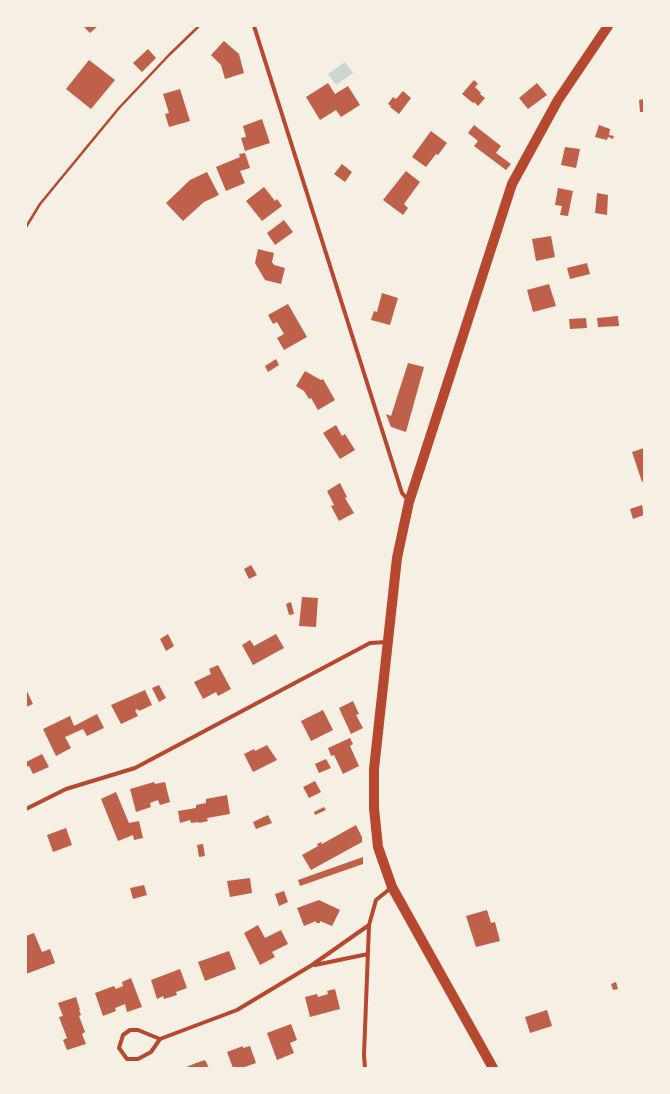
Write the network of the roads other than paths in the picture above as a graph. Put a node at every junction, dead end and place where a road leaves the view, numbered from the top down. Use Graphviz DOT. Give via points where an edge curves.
graph roads {
  1 [pos="254,26"];
  2 [pos="608,26"];
  3 [pos="409,502"];
  4 [pos="387,642"];
  5 [pos="26,810"];
  6 [pos="392,887"];
  7 [pos="369,925"];
  8 [pos="368,954"];
  9 [pos="312,965"];
  10 [pos="160,1039"];
  11 [pos="366,1068"];
  12 [pos="492,1068"];
  1 -- 3 [label="street" via="402,493"];
  2 -- 3 [label="main road" via="558,100 512,184"];
  3 -- 4 [label="main road" via="397,558"];
  4 -- 5 [label="street" via="370,643 135,768 66,789"];
  4 -- 6 [label="main road" via="374,769 374,808 378,847"];
  6 -- 7 [label="street" via="376,900"];
  6 -- 12 [label="main road"];
  7 -- 8 [label="street"];
  7 -- 9 [label="street"];
  8 -- 9 [label="street"];
  8 -- 11 [label="street" via="364,1056"];
  9 -- 10 [label="street" via="237,1010"];
  10 -- 10 [label="street" via="138,1030 130,1030 123,1035 119,1048 127,1059 138,1059 151,1052"];
}
